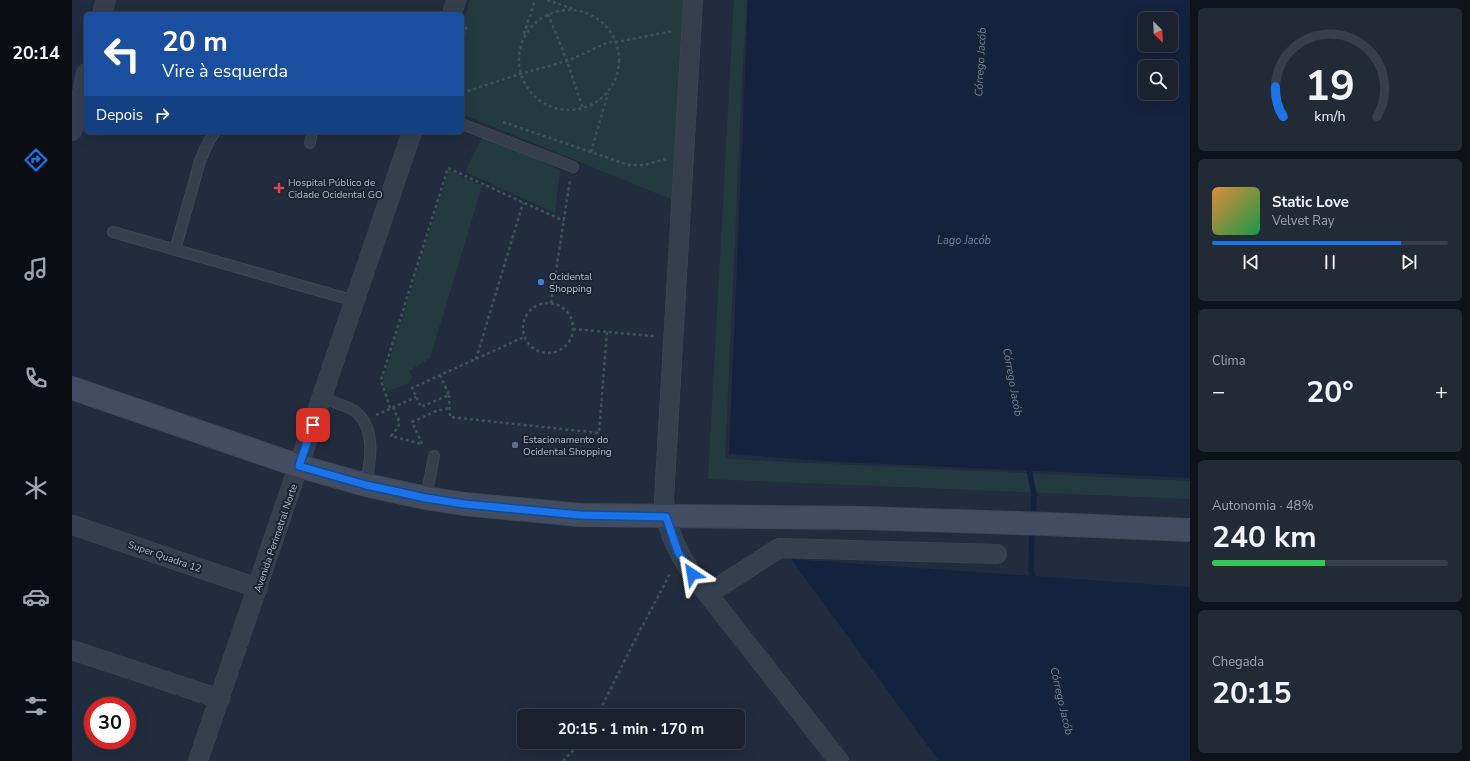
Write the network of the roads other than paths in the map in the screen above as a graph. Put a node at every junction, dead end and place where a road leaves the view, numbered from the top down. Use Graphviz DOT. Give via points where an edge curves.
graph roads {
  1 [pos="106,0"];
  2 [pos="456,0"];
  3 [pos="693,0"];
  4 [pos="103,12"];
  5 [pos="453,12"];
  6 [pos="80,82"];
  7 [pos="74,121"];
  8 [pos="464,125"];
  9 [pos="214,134"];
  10 [pos="312,134"];
  11 [pos="411,134"];
  12 [pos="310,144"];
  13 [pos="573,168"];
  14 [pos="113,232"];
  15 [pos="175,250"];
  16 [pos="355,301"];
  17 [pos="72,388"];
  18 [pos="322,398"];
  19 [pos="434,456"];
  20 [pos="299,466"];
  21 [pos="366,485"];
  22 [pos="426,498"];
  23 [pos="666,517"];
  24 [pos="72,525"];
  25 [pos="1190,530"];
  26 [pos="997,554"];
  27 [pos="258,588"];
  28 [pos="708,594"];
  29 [pos="72,650"];
  30 [pos="220,699"];
  31 [pos="198,761"];
  32 [pos="839,761"];
  1 -- 4 [label="street"];
  2 -- 5 [label="street"];
  3 -- 23 [label="street" via="664,499"];
  6 -- 7 [label="street"];
  8 -- 13 [label="lane"];
  9 -- 15 [label="lane" via="200,161"];
  10 -- 12 [label="lane"];
  11 -- 16 [label="street, Avenida Perimetral Norte"];
  14 -- 15 [label="lane"];
  15 -- 16 [label="lane"];
  16 -- 18 [label="street, Avenida Perimetral Norte"];
  17 -- 20 [label="street"];
  18 -- 20 [label="street, Avenida Perimetral Norte"];
  18 -- 21 [label="lane" via="356,411 364,421 370,441 371,459"];
  19 -- 22 [label="lane"];
  20 -- 21 [label="street"];
  20 -- 27 [label="street, Avenida Perimetral Norte"];
  21 -- 22 [label="street"];
  22 -- 23 [label="street" via="545,513"];
  23 -- 25 [label="street" via="863,518"];
  23 -- 28 [label="street" via="678,552"];
  24 -- 27 [label="street, Super Quadra 12"];
  26 -- 28 [label="street" via="778,548"];
  27 -- 30 [label="street, Avenida Perimetral Norte"];
  28 -- 32 [label="street"];
  29 -- 30 [label="street"];
  30 -- 31 [label="street, Avenida Perimetral Norte"];
}
